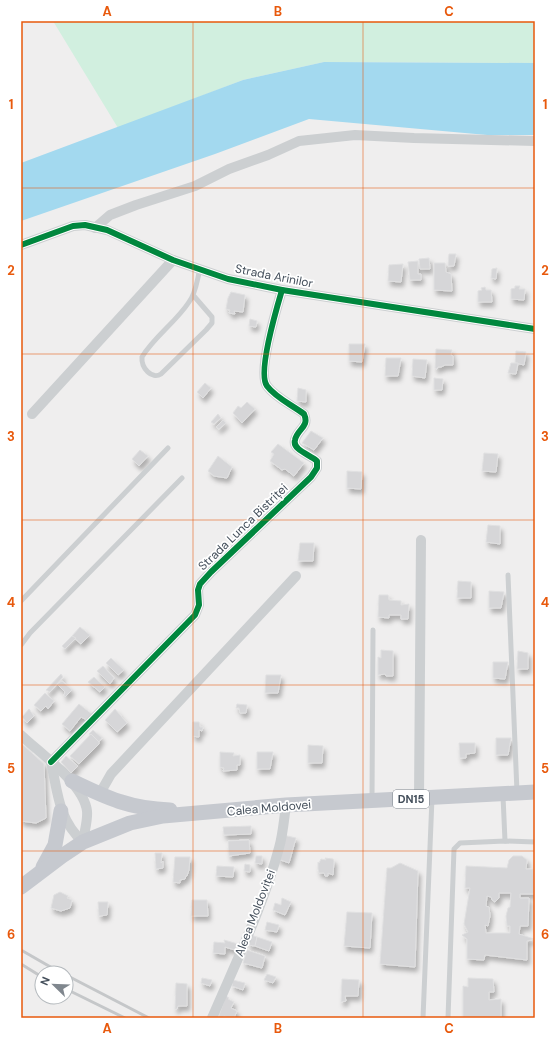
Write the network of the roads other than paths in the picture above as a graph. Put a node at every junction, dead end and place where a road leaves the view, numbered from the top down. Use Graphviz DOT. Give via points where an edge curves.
graph roads {
  1 [pos="535,141"];
  2 [pos="96,228"];
  3 [pos="21,245"];
  4 [pos="173,260"];
  5 [pos="200,269"];
  6 [pos="282,290"];
  7 [pos="193,295"];
  8 [pos="535,329"];
  9 [pos="32,414"];
  10 [pos="168,448"];
  11 [pos="182,478"];
  12 [pos="422,540"];
  13 [pos="508,575"];
  14 [pos="296,576"];
  15 [pos="21,601"];
  16 [pos="374,630"];
  17 [pos="21,645"];
  18 [pos="21,735"];
  19 [pos="51,762"];
  20 [pos="72,781"];
  21 [pos="535,792"];
  22 [pos="510,793"];
  23 [pos="101,795"];
  24 [pos="426,798"];
  25 [pos="372,801"];
  26 [pos="286,805"];
  27 [pos="61,811"];
  28 [pos="231,811"];
  29 [pos="505,841"];
  30 [pos="83,842"];
  31 [pos="535,842"];
  32 [pos="41,872"];
  33 [pos="21,887"];
  34 [pos="212,1018"];
  35 [pos="423,1018"];
  36 [pos="448,1018"];
  1 -- 2 [label="street" via="355,135 299,141 229,169 195,186 110,215"];
  2 -- 3 [label="street, Strada Arinilor" via="85,225 73,226"];
  2 -- 4 [label="street, Strada Arinilor" via="107,230"];
  4 -- 5 [label="street, Strada Arinilor"];
  4 -- 9 [label="street"];
  5 -- 6 [label="street, Strada Arinilor" via="228,279"];
  5 -- 7 [label="lane"];
  6 -- 8 [label="street, Strada Arinilor"];
  6 -- 19 [label="street, Strada Lunca Bistriței" via="263,376 266,385 274,393 304,414 305,424 294,440 298,449 317,461 317,468 311,477 200,584 199,605 195,615"];
  7 -- 7 [label="lane" via="190,302 142,358 144,367 154,377 161,374 212,322 212,317"];
  10 -- 15 [label="lane"];
  11 -- 17 [label="lane"];
  12 -- 24 [label="street"];
  13 -- 22 [label="lane"];
  14 -- 23 [label="street" via="111,774"];
  16 -- 25 [label="lane"];
  18 -- 19 [label="street"];
  19 -- 20 [label="street"];
  19 -- 27 [label="street"];
  20 -- 23 [label="main road"];
  20 -- 30 [label="street" via="85,801 87,812"];
  21 -- 22 [label="main road, Calea Moldovei / DN15"];
  22 -- 24 [label="main road, Calea Moldovei / DN15"];
  22 -- 29 [label="lane"];
  23 -- 28 [label="main road" via="130,806"];
  24 -- 25 [label="main road, Calea Moldovei / DN15"];
  24 -- 35 [label="lane"];
  25 -- 26 [label="main road, Calea Moldovei / DN15"];
  26 -- 28 [label="main road, Calea Moldovei / DN15"];
  26 -- 34 [label="street, Aleea Moldoviței" via="280,846 266,890"];
  27 -- 30 [label="street"];
  27 -- 32 [label="main road" via="56,845"];
  28 -- 30 [label="main road, Calea Moldovei / DN15" via="163,816 130,823"];
  29 -- 31 [label="lane"];
  29 -- 36 [label="lane" via="460,843 454,849"];
  30 -- 32 [label="main road, Calea Moldovei / DN15"];
  32 -- 33 [label="main road, Calea Moldovei / DN15"];
}
